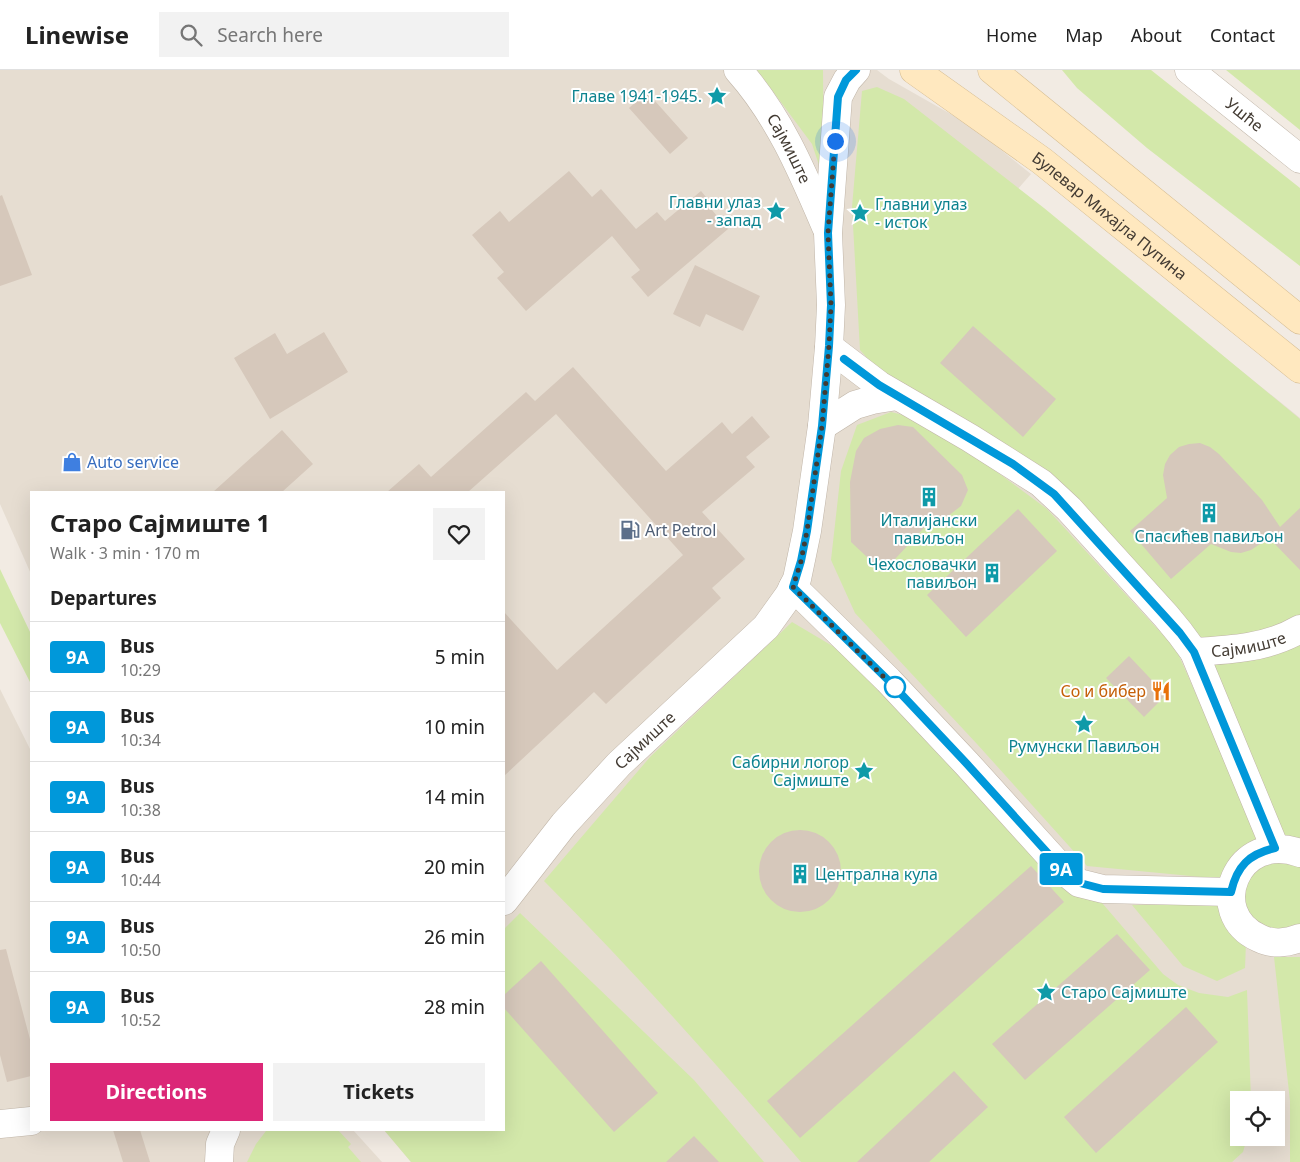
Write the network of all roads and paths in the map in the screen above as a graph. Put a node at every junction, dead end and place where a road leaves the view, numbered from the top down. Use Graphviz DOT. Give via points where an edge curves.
graph roads {
  1 [pos="738,70"];
  2 [pos="856,70"];
  3 [pos="914,70"];
  4 [pos="992,70"];
  5 [pos="1189,70"];
  6 [pos="1300,159"];
  7 [pos="828,233"];
  8 [pos="1300,320"];
  9 [pos="829,346"];
  10 [pos="1300,369"];
  11 [pos="896,396"];
  12 [pos="822,426"];
  13 [pos="793,587"];
  14 [pos="1300,629"];
  15 [pos="1194,652"];
  16 [pos="1288,851"];
  17 [pos="1231,892"];
  18 [pos="505,900"];
  19 [pos="1300,938"];
  20 [pos="30,1121"];
  21 [pos="0,1124"];
  22 [pos="226,1131"];
  23 [pos="219,1162"];
  1 -- 7 [label="street, Сајмиште" via="781,129"];
  2 -- 7 [label="street, Сајмиште" via="846,80 838,97"];
  3 -- 10 [label="main road, Булевар Михајла Пупина" via="1042,160"];
  4 -- 8 [label="main road"];
  5 -- 6 [label="street, Ушће"];
  7 -- 9 [label="street, Сајмиште"];
  9 -- 11 [label="street, Сајмиште"];
  9 -- 12 [label="street, Сајмиште"];
  11 -- 12 [label="street" via="855,405"];
  11 -- 15 [label="street, Сајмиште" via="1013,464 1054,494 1166,616"];
  12 -- 13 [label="street, Сајмиште" via="807,531"];
  13 -- 17 [label="street" via="888,680 1063,870 1080,883 1103,889"];
  13 -- 18 [label="street, Сајмиште" via="766,627 619,764 564,824"];
  14 -- 15 [label="street, Сајмиште" via="1268,643"];
  15 -- 16 [label="street, Сајмиште"];
  16 -- 17 [label="street" via="1262,851 1245,862 1234,879"];
  17 -- 19 [label="street" via="1234,912 1253,936 1277,943"];
  20 -- 21 [label="street"];
  22 -- 23 [label="street" via="220,1144"];
}
